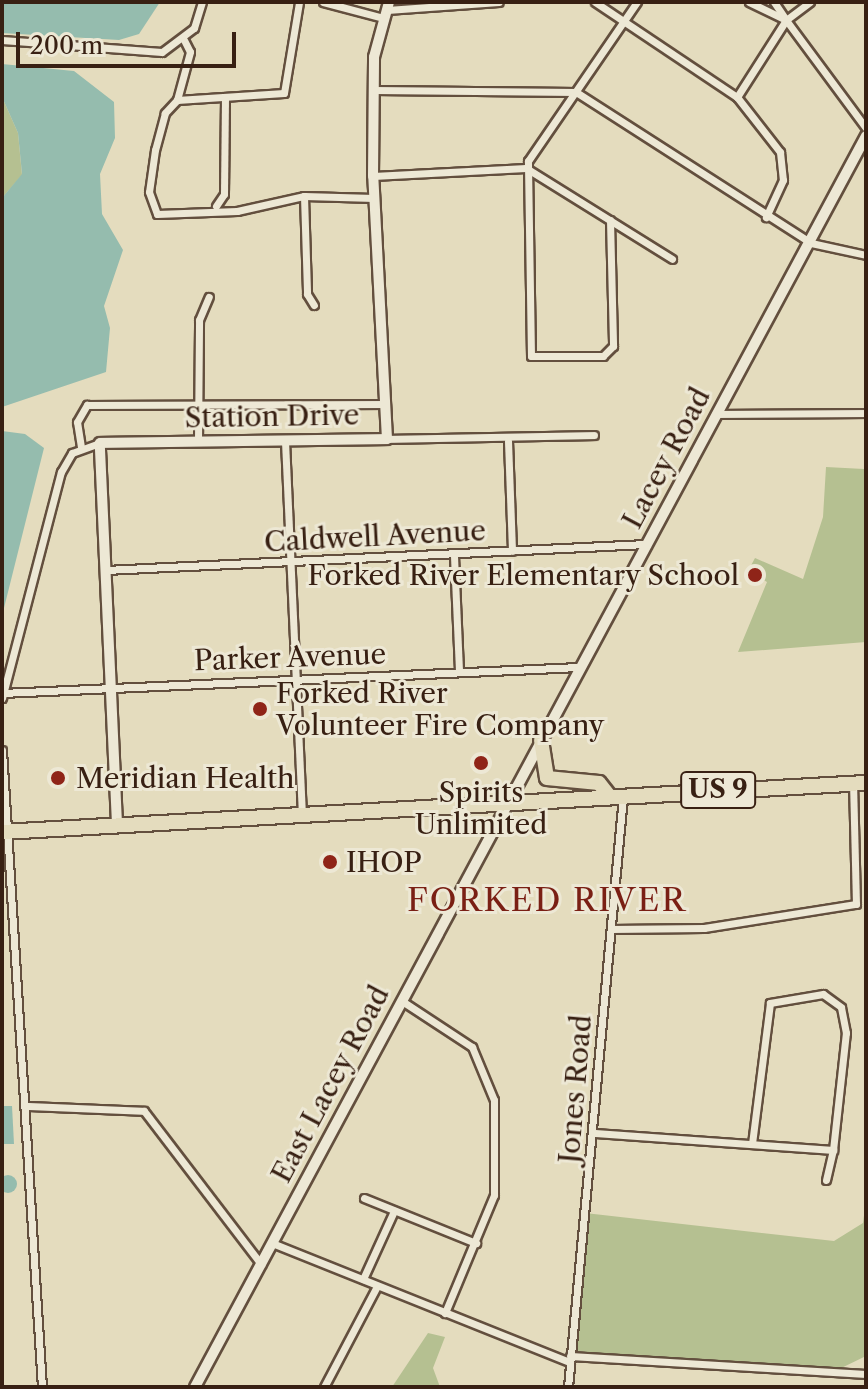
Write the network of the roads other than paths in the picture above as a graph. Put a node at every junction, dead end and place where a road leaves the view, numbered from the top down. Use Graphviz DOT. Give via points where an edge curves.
graph roads {
  1 [pos="202,2"];
  2 [pos="299,2"];
  3 [pos="323,2"];
  4 [pos="487,2"];
  5 [pos="499,2"];
  6 [pos="595,2"];
  7 [pos="637,2"];
  8 [pos="749,2"];
  9 [pos="774,2"];
  10 [pos="810,2"];
  11 [pos="386,10"];
  12 [pos="625,20"];
  13 [pos="786,20"];
  14 [pos="2,40"];
  15 [pos="184,40"];
  16 [pos="374,90"];
  17 [pos="576,92"];
  18 [pos="737,97"];
  19 [pos="225,99"];
  20 [pos="177,100"];
  21 [pos="866,128"];
  22 [pos="866,136"];
  23 [pos="526,168"];
  24 [pos="373,176"];
  25 [pos="304,196"];
  26 [pos="374,198"];
  27 [pos="216,206"];
  28 [pos="766,217"];
  29 [pos="610,220"];
  30 [pos="811,243"];
  31 [pos="866,255"];
  32 [pos="672,259"];
  33 [pos="209,297"];
  34 [pos="314,305"];
  35 [pos="199,404"];
  36 [pos="385,404"];
  37 [pos="866,413"];
  38 [pos="717,414"];
  39 [pos="594,435"];
  40 [pos="387,439"];
  41 [pos="198,441"];
  42 [pos="285,441"];
  43 [pos="508,441"];
  44 [pos="100,443"];
  45 [pos="81,447"];
  46 [pos="647,544"];
  47 [pos="512,551"];
  48 [pos="454,556"];
  49 [pos="290,563"];
  50 [pos="105,570"];
  51 [pos="580,667"];
  52 [pos="459,672"];
  53 [pos="294,680"];
  54 [pos="110,686"];
  55 [pos="2,695"];
  56 [pos="541,740"];
  57 [pos="2,750"];
  58 [pos="859,783"];
  59 [pos="616,796"];
  60 [pos="506,802"];
  61 [pos="302,815"];
  62 [pos="117,824"];
  63 [pos="6,831"];
  64 [pos="611,929"];
  65 [pos="402,1001"];
  66 [pos="26,1106"];
  67 [pos="595,1133"];
  68 [pos="752,1144"];
  69 [pos="833,1150"];
  70 [pos="826,1180"];
  71 [pos="364,1198"];
  72 [pos="394,1211"];
  73 [pos="272,1243"];
  74 [pos="476,1243"];
  75 [pos="261,1264"];
  76 [pos="363,1279"];
  77 [pos="377,1286"];
  78 [pos="445,1313"];
  79 [pos="570,1359"];
  80 [pos="866,1374"];
  81 [pos="42,1387"];
  82 [pos="195,1387"];
  83 [pos="324,1387"];
  84 [pos="568,1387"];
  1 -- 15 [label="street"];
  2 -- 19 [label="street" via="284,93"];
  3 -- 11 [label="street"];
  4 -- 5 [label="street"];
  4 -- 11 [label="street"];
  6 -- 12 [label="street"];
  7 -- 12 [label="street"];
  8 -- 13 [label="street"];
  9 -- 13 [label="street"];
  10 -- 13 [label="street"];
  11 -- 16 [label="street, Station Drive"];
  12 -- 17 [label="street"];
  12 -- 18 [label="street"];
  13 -- 18 [label="street"];
  13 -- 21 [label="street"];
  14 -- 15 [label="street" via="150,53"];
  15 -- 20 [label="street" via="190,52"];
  16 -- 17 [label="street"];
  16 -- 24 [label="street, Station Drive"];
  17 -- 23 [label="street"];
  17 -- 28 [label="street"];
  18 -- 28 [label="street" via="786,164"];
  19 -- 20 [label="street"];
  19 -- 27 [label="street" via="224,194"];
  20 -- 27 [label="street" via="162,125 149,203 157,214"];
  22 -- 30 [label="street, Lacey Road"];
  23 -- 24 [label="street"];
  23 -- 29 [label="street"];
  23 -- 29 [label="street" via="531,356 603,356 613,346"];
  24 -- 26 [label="street, Station Drive"];
  25 -- 26 [label="street"];
  25 -- 27 [label="street" via="237,211"];
  25 -- 34 [label="street" via="307,294"];
  26 -- 36 [label="street, Station Drive"];
  28 -- 30 [label="street"];
  29 -- 32 [label="street"];
  30 -- 31 [label="street"];
  30 -- 38 [label="street, Lacey Road"];
  33 -- 35 [label="street" via="199,320"];
  35 -- 36 [label="street"];
  35 -- 41 [label="street"];
  35 -- 45 [label="street" via="87,405 77,422"];
  36 -- 40 [label="street, Station Drive"];
  37 -- 38 [label="street"];
  38 -- 46 [label="street, Lacey Road"];
  39 -- 43 [label="street"];
  40 -- 42 [label="street, Station Drive"];
  40 -- 43 [label="street"];
  41 -- 42 [label="street, Station Drive"];
  41 -- 44 [label="street, Station Drive"];
  42 -- 49 [label="street"];
  43 -- 47 [label="street"];
  44 -- 45 [label="street"];
  44 -- 50 [label="street"];
  45 -- 55 [label="street" via="61,472"];
  46 -- 47 [label="street, Caldwell Avenue"];
  46 -- 51 [label="street, Lacey Road"];
  47 -- 48 [label="street, Caldwell Avenue"];
  48 -- 49 [label="street, Caldwell Avenue"];
  48 -- 52 [label="street"];
  49 -- 50 [label="street, Caldwell Avenue"];
  49 -- 53 [label="street"];
  50 -- 54 [label="street"];
  51 -- 52 [label="street, Parker Avenue"];
  51 -- 56 [label="street, Lacey Road"];
  52 -- 53 [label="street, Parker Avenue"];
  53 -- 54 [label="street, Parker Avenue"];
  53 -- 61 [label="street"];
  54 -- 55 [label="street, Parker Avenue"];
  54 -- 62 [label="street"];
  56 -- 59 [label="highway" via="547,778 599,783"];
  56 -- 60 [label="street, Lacey Road"];
  57 -- 63 [label="street"];
  58 -- 59 [label="highway, US 9"];
  58 -- 64 [label="street" via="856,904 704,928"];
  59 -- 60 [label="highway, US 9"];
  59 -- 64 [label="street, Jones Road"];
  60 -- 61 [label="highway, US 9"];
  60 -- 65 [label="street, East Lacey Road"];
  61 -- 62 [label="highway, US 9"];
  62 -- 63 [label="highway, US 9"];
  63 -- 66 [label="street"];
  64 -- 67 [label="street, Jones Road"];
  65 -- 73 [label="street, East Lacey Road"];
  65 -- 74 [label="street" via="472,1047 494,1100 497,1181"];
  66 -- 75 [label="street" via="144,1111"];
  66 -- 81 [label="street"];
  67 -- 68 [label="street"];
  67 -- 79 [label="street, Jones Road"];
  68 -- 69 [label="street"];
  68 -- 69 [label="street" via="770,1003 823,994 841,1007 846,1033"];
  69 -- 70 [label="street"];
  71 -- 72 [label="street"];
  72 -- 74 [label="street"];
  72 -- 76 [label="street"];
  73 -- 75 [label="street, East Lacey Road"];
  73 -- 76 [label="street"];
  74 -- 78 [label="street"];
  75 -- 82 [label="street, East Lacey Road"];
  76 -- 77 [label="street"];
  77 -- 78 [label="street"];
  77 -- 83 [label="street"];
  78 -- 79 [label="street"];
  79 -- 80 [label="street"];
  79 -- 84 [label="street, Jones Road"];
}
